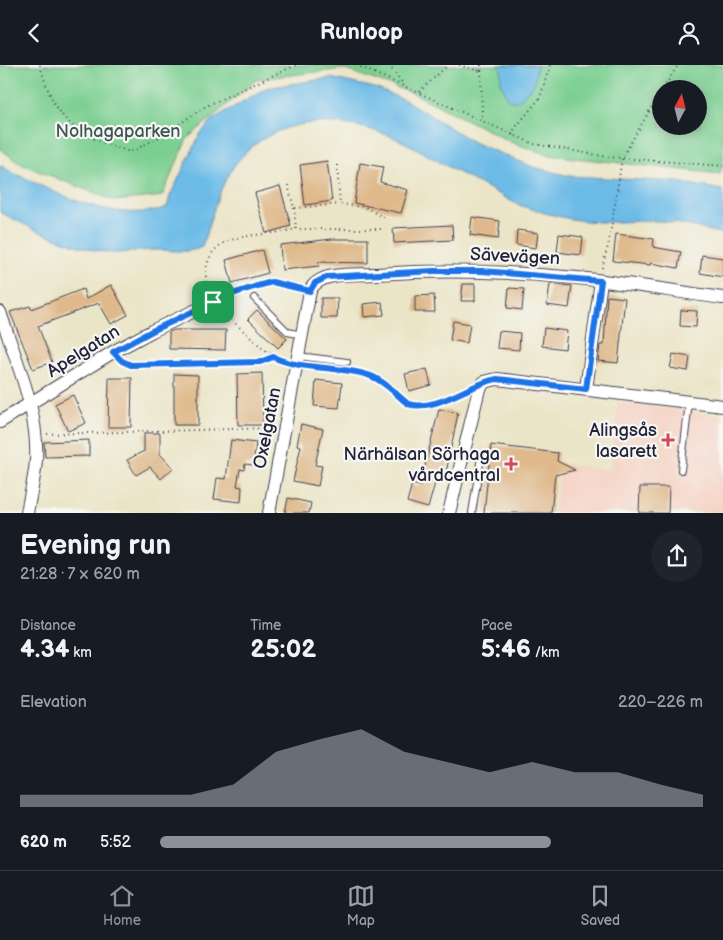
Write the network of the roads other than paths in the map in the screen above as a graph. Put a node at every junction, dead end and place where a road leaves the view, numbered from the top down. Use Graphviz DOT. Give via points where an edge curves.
graph roads {
  1 [pos="601,281"];
  2 [pos="310,291"];
  3 [pos="254,298"];
  4 [pos="723,298"];
  5 [pos="213,302"];
  6 [pos="0,312"];
  7 [pos="302,335"];
  8 [pos="298,361"];
  9 [pos="347,362"];
  10 [pos="586,389"];
  11 [pos="689,402"];
  12 [pos="30,405"];
  13 [pos="723,406"];
  14 [pos="0,423"];
  15 [pos="464,454"];
  16 [pos="681,470"];
  17 [pos="27,513"];
  18 [pos="269,513"];
  19 [pos="449,513"];
  20 [pos="472,513"];
  1 -- 2 [label="street, Sävevägen" via="482,271 434,271 327,277 315,283"];
  1 -- 4 [label="street, Sävevägen"];
  1 -- 10 [label="street"];
  2 -- 7 [label="street, Oxelgatan"];
  3 -- 7 [label="lane" via="288,332"];
  5 -- 12 [label="street, Apelgatan" via="113,352"];
  6 -- 12 [label="street"];
  7 -- 8 [label="street, Oxelgatan"];
  8 -- 9 [label="lane"];
  8 -- 18 [label="street, Oxelgatan"];
  10 -- 11 [label="street"];
  10 -- 15 [label="street" via="497,379 484,381 478,393"];
  11 -- 13 [label="street"];
  11 -- 16 [label="lane"];
  12 -- 14 [label="street, Apelgatan"];
  12 -- 17 [label="street" via="36,460"];
  15 -- 19 [label="street"];
  15 -- 20 [label="lane" via="481,457"];
}
